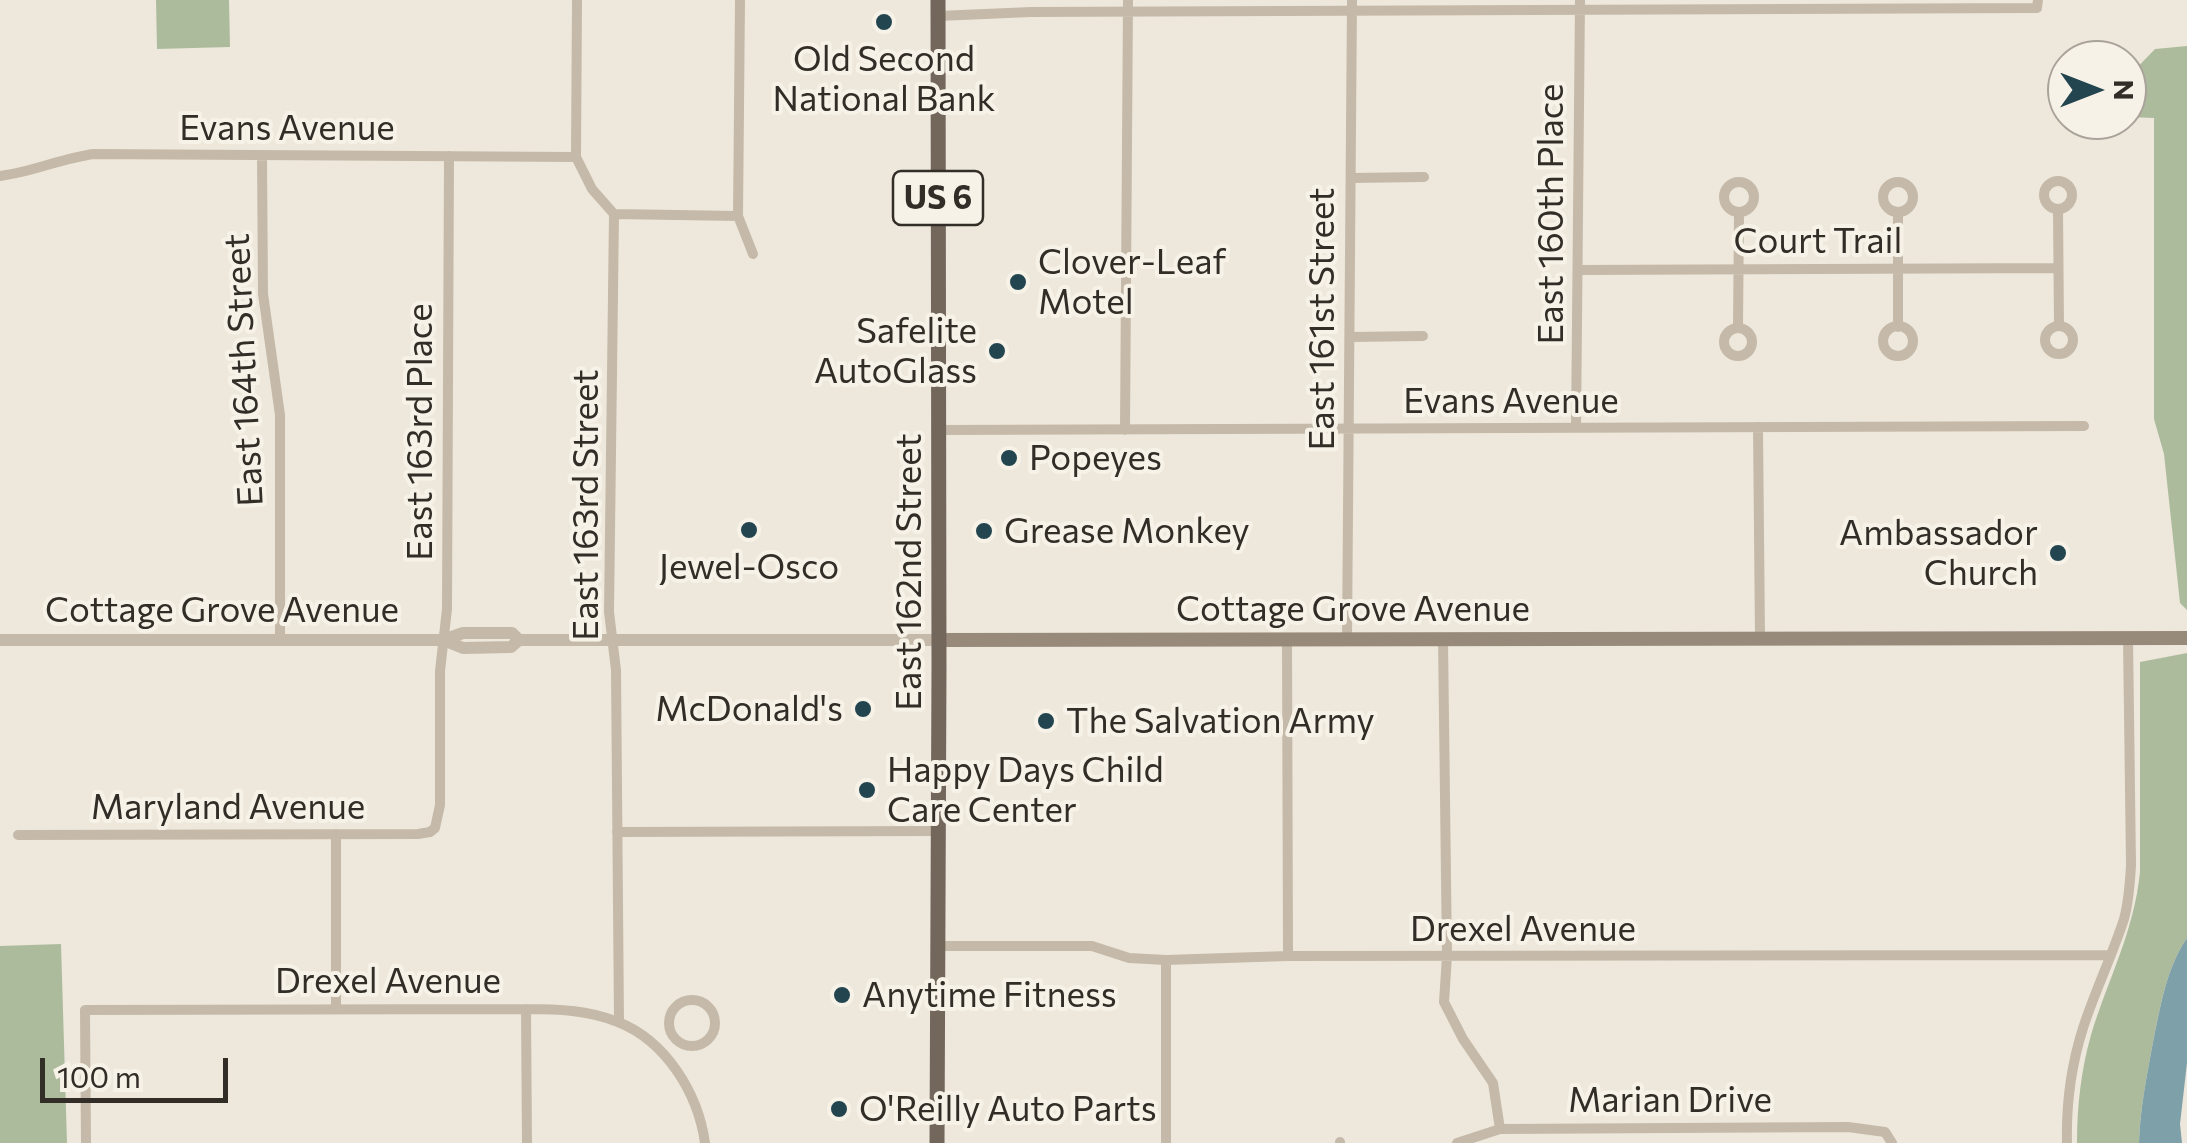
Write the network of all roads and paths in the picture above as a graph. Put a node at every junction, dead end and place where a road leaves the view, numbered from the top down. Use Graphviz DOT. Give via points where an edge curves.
graph roads {
  1 [pos="578,0"];
  2 [pos="740,0"];
  3 [pos="2038,4"];
  4 [pos="1580,5"];
  5 [pos="1128,6"];
  6 [pos="1352,6"];
  7 [pos="938,8"];
  8 [pos="262,156"];
  9 [pos="448,156"];
  10 [pos="576,157"];
  11 [pos="0,176"];
  12 [pos="1424,177"];
  13 [pos="1351,178"];
  14 [pos="2058,210"];
  15 [pos="1739,212"];
  16 [pos="1898,212"];
  17 [pos="614,214"];
  18 [pos="738,216"];
  19 [pos="753,254"];
  20 [pos="1898,268"];
  21 [pos="2058,268"];
  22 [pos="1738,269"];
  23 [pos="1578,270"];
  24 [pos="1898,326"];
  25 [pos="2059,326"];
  26 [pos="1738,328"];
  27 [pos="1423,336"];
  28 [pos="1350,337"];
  29 [pos="2084,426"];
  30 [pos="1758,427"];
  31 [pos="1576,428"];
  32 [pos="1349,429"];
  33 [pos="939,430"];
  34 [pos="1125,430"];
  35 [pos="1760,638"];
  36 [pos="2128,638"];
  37 [pos="2187,638"];
  38 [pos="1287,639"];
  39 [pos="1347,639"];
  40 [pos="1443,639"];
  41 [pos="0,640"];
  42 [pos="280,640"];
  43 [pos="443,640"];
  44 [pos="939,640"];
  45 [pos="612,641"];
  46 [pos="435,828"];
  47 [pos="938,831"];
  48 [pos="617,832"];
  49 [pos="18,834"];
  50 [pos="336,834"];
  51 [pos="938,946"];
  52 [pos="2110,954"];
  53 [pos="1288,956"];
  54 [pos="1447,956"];
  55 [pos="1166,960"];
  56 [pos="336,1008"];
  57 [pos="526,1008"];
  58 [pos="619,1022"];
  59 [pos="674,1038"];
  60 [pos="662,1052"];
  61 [pos="1500,1129"];
  62 [pos="86,1143"];
  63 [pos="527,1143"];
  64 [pos="705,1143"];
  65 [pos="937,1143"];
  66 [pos="1166,1143"];
  67 [pos="1458,1143"];
  68 [pos="1892,1143"];
  69 [pos="2067,1143"];
  1 -- 10 [label="street"];
  2 -- 18 [label="street"];
  3 -- 4 [label="street"];
  4 -- 6 [label="street"];
  4 -- 23 [label="street, East 160th Place"];
  5 -- 6 [label="street"];
  5 -- 7 [label="street"];
  5 -- 34 [label="street"];
  6 -- 13 [label="street, East 161st Street"];
  7 -- 33 [label="main road, East 162nd Street / US 6"];
  8 -- 9 [label="street, Evans Avenue"];
  8 -- 11 [label="street, Evans Avenue" via="94,154"];
  8 -- 42 [label="street, East 164th Street" via="264,294 280,414"];
  9 -- 10 [label="street, Evans Avenue"];
  9 -- 43 [label="street, East 163rd Place"];
  10 -- 17 [label="street"];
  12 -- 13 [label="street"];
  13 -- 28 [label="street, East 161st Street"];
  14 -- 21 [label="street"];
  15 -- 22 [label="street"];
  16 -- 20 [label="street"];
  17 -- 18 [label="street"];
  17 -- 45 [label="street, East 163rd Street"];
  18 -- 19 [label="street"];
  20 -- 21 [label="street, Court Trail"];
  20 -- 22 [label="street, Court Trail"];
  20 -- 24 [label="street"];
  21 -- 25 [label="street"];
  22 -- 23 [label="street, Court Trail"];
  22 -- 26 [label="street"];
  23 -- 31 [label="street, East 160th Place"];
  27 -- 28 [label="street"];
  28 -- 32 [label="street, East 161st Street"];
  29 -- 30 [label="street, Evans Avenue"];
  30 -- 31 [label="street, Evans Avenue"];
  30 -- 35 [label="street"];
  31 -- 32 [label="street, Evans Avenue"];
  32 -- 34 [label="street, Evans Avenue"];
  32 -- 39 [label="street, East 161st Street"];
  33 -- 34 [label="street, Evans Avenue"];
  33 -- 44 [label="main road, East 162nd Street / US 6"];
  35 -- 36 [label="main road, Cottage Grove Avenue"];
  35 -- 40 [label="main road, Cottage Grove Avenue"];
  36 -- 37 [label="main road, Cottage Grove Avenue"];
  36 -- 52 [label="street" via="2132,865"];
  38 -- 39 [label="main road, Cottage Grove Avenue"];
  38 -- 44 [label="main road, Cottage Grove Avenue"];
  38 -- 53 [label="street"];
  39 -- 40 [label="main road, Cottage Grove Avenue"];
  40 -- 54 [label="street"];
  41 -- 42 [label="street, Cottage Grove Avenue"];
  42 -- 43 [label="street, Cottage Grove Avenue"];
  43 -- 45 [label="street, Cottage Grove Avenue" via="463,648 511,647 519,640"];
  43 -- 46 [label="street, East 163rd Place"];
  44 -- 45 [label="street, Cottage Grove Avenue"];
  44 -- 47 [label="main road, East 162nd Street / US 6"];
  45 -- 48 [label="street, East 163rd Street"];
  46 -- 50 [label="street, Maryland Avenue"];
  47 -- 48 [label="street"];
  47 -- 51 [label="main road, East 162nd Street / US 6"];
  48 -- 58 [label="street, East 163rd Street"];
  49 -- 50 [label="street, Maryland Avenue"];
  50 -- 56 [label="street"];
  51 -- 55 [label="street, Drexel Avenue" via="1092,946 1128,958"];
  51 -- 65 [label="main road, East 162nd Street / US 6"];
  52 -- 54 [label="street, Drexel Avenue"];
  52 -- 69 [label="street" via="2074,1058"];
  53 -- 54 [label="street, Drexel Avenue"];
  53 -- 55 [label="street, Drexel Avenue"];
  54 -- 61 [label="street" via="1444,1002 1493,1083"];
  55 -- 66 [label="street"];
  56 -- 57 [label="street, Drexel Avenue"];
  56 -- 62 [label="street, Drexel Avenue" via="85,1010"];
  57 -- 58 [label="street, Drexel Avenue" via="575,1010"];
  57 -- 63 [label="street"];
  58 -- 60 [label="street, Drexel Avenue"];
  59 -- 59 [label="street" via="695,1046 709,1039 716,1025 707,1004 685,1000 672,1009 668,1024"];
  59 -- 60 [label="street"];
  60 -- 64 [label="street" via="686,1085"];
  61 -- 67 [label="street, Marian Drive"];
  61 -- 68 [label="street, Marian Drive" via="1848,1126 1885,1132"];
}
